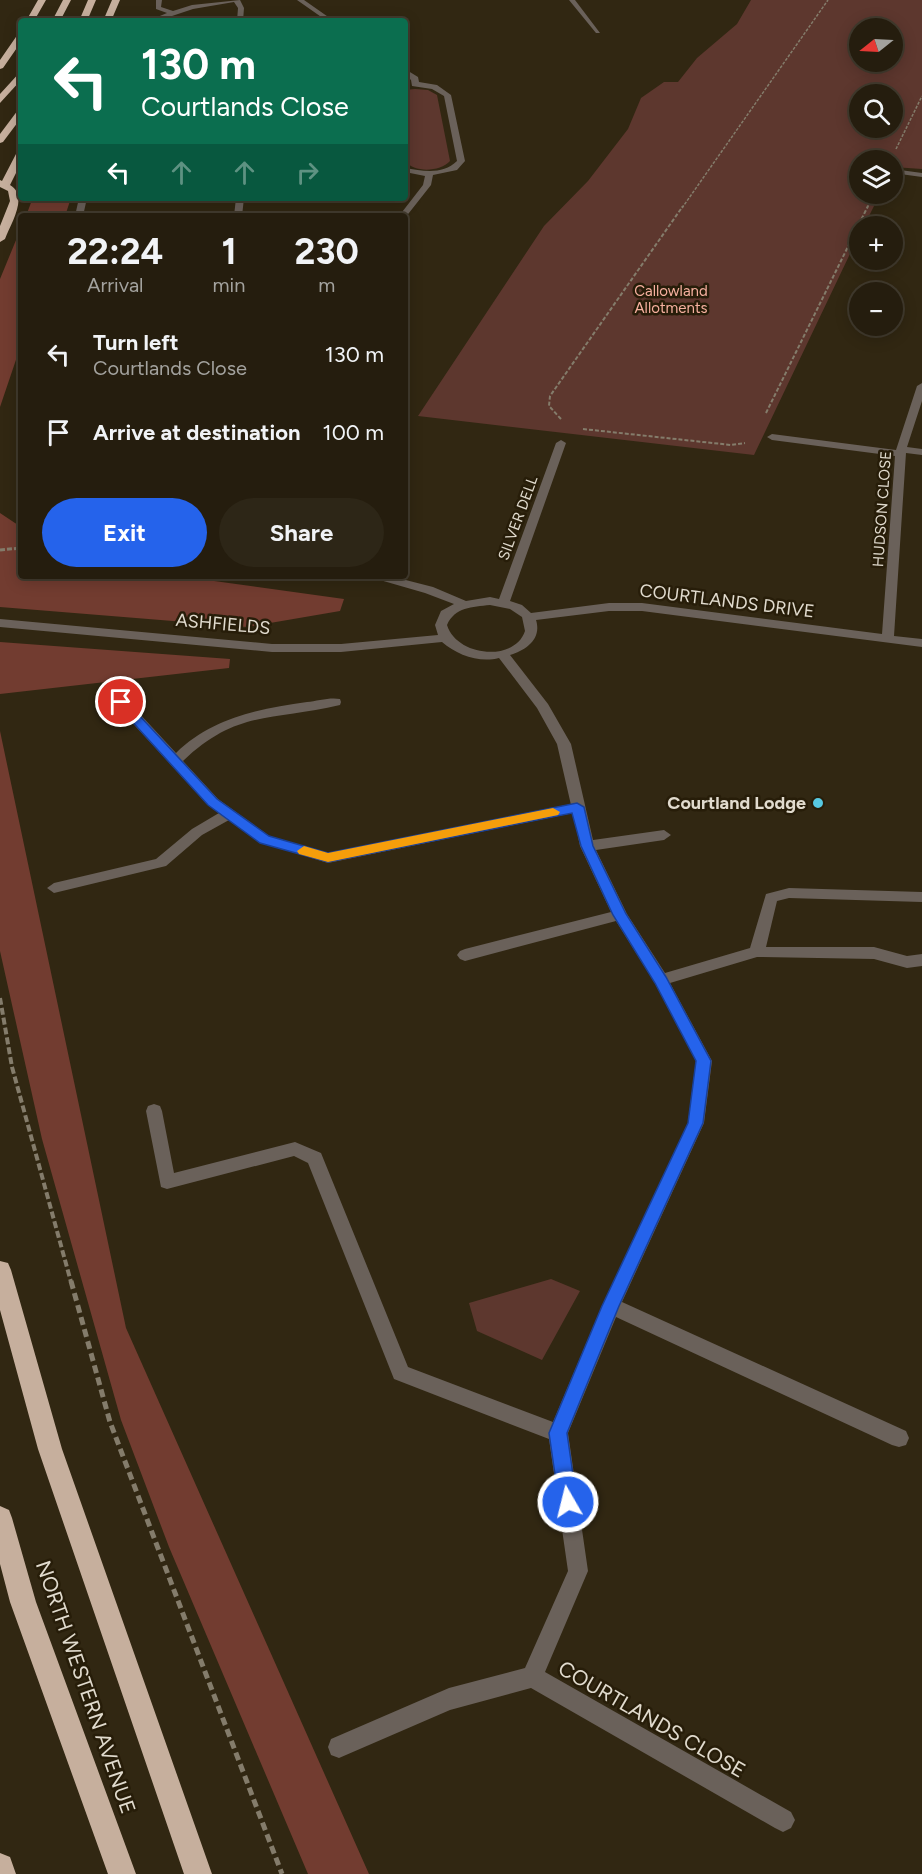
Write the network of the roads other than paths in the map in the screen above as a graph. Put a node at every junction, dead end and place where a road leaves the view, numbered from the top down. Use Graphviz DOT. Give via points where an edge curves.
graph roads {
  1 [pos="42,0"];
  2 [pos="67,0"];
  3 [pos="92,0"];
  4 [pos="116,0"];
  5 [pos="159,0"];
  6 [pos="236,0"];
  7 [pos="300,0"];
  8 [pos="573,0"];
  9 [pos="170,12"];
  10 [pos="32,18"];
  11 [pos="58,18"];
  12 [pos="84,18"];
  13 [pos="108,18"];
  14 [pos="157,18"];
  15 [pos="240,18"];
  16 [pos="327,18"];
  17 [pos="598,32"];
  18 [pos="18,40"];
  19 [pos="0,66"];
  20 [pos="408,73"];
  21 [pos="18,78"];
  22 [pos="415,84"];
  23 [pos="408,85"];
  24 [pos="0,100"];
  25 [pos="18,116"];
  26 [pos="0,140"];
  27 [pos="18,163"];
  28 [pos="408,170"];
  29 [pos="903,172"];
  30 [pos="429,174"];
  31 [pos="922,175"];
  32 [pos="10,187"];
  33 [pos="405,213"];
  34 [pos="0,239"];
  35 [pos="922,386"];
  36 [pos="772,437"];
  37 [pos="561,443"];
  38 [pos="901,452"];
  39 [pos="922,452"];
  40 [pos="388,579"];
  41 [pos="504,603"];
  42 [pos="463,604"];
  43 [pos="529,617"];
  44 [pos="0,623"];
  45 [pos="443,638"];
  46 [pos="888,638"];
  47 [pos="922,643"];
  48 [pos="503,654"];
  49 [pos="121,702"];
  50 [pos="335,702"];
  51 [pos="175,761"];
  52 [pos="577,807"];
  53 [pos="229,814"];
  54 [pos="664,835"];
  55 [pos="587,846"];
  56 [pos="54,888"];
  57 [pos="922,897"];
  58 [pos="620,915"];
  59 [pos="757,952"];
  60 [pos="465,955"];
  61 [pos="922,960"];
  62 [pos="661,980"];
  63 [pos="154,1111"];
  64 [pos="0,1270"];
  65 [pos="611,1306"];
  66 [pos="558,1433"];
  67 [pos="899,1438"];
  68 [pos="0,1518"];
  69 [pos="532,1677"];
  70 [pos="339,1747"];
  71 [pos="783,1820"];
  72 [pos="0,1867"];
  73 [pos="2,1874"];
  74 [pos="122,1874"];
  75 [pos="198,1874"];
  1 -- 10 [label="highway"];
  2 -- 11 [label="highway"];
  3 -- 12 [label="highway"];
  4 -- 13 [label="highway"];
  5 -- 9 [label="street" via="158,8"];
  6 -- 9 [label="street"];
  6 -- 15 [label="street" via="241,8"];
  7 -- 16 [label="street"];
  8 -- 17 [label="street"];
  9 -- 14 [label="street"];
  18 -- 19 [label="highway"];
  20 -- 22 [label="street"];
  21 -- 24 [label="highway"];
  22 -- 23 [label="street"];
  22 -- 30 [label="street" via="434,87 447,95 461,161 454,168"];
  25 -- 26 [label="highway"];
  27 -- 32 [label="highway"];
  28 -- 30 [label="street"];
  29 -- 31 [label="street"];
  30 -- 33 [label="street" via="427,185"];
  32 -- 34 [label="highway" via="15,201"];
  35 -- 38 [label="street, HUDSON CLOSE"];
  36 -- 38 [label="street"];
  37 -- 41 [label="street, SILVER DELL"];
  38 -- 39 [label="street"];
  38 -- 46 [label="street, HUDSON CLOSE"];
  40 -- 42 [label="street"];
  41 -- 42 [label="street"];
  41 -- 43 [label="street"];
  42 -- 45 [label="street" via="444,615 440,631"];
  43 -- 46 [label="street, COURTLANDS DRIVE" via="573,610 642,607"];
  43 -- 48 [label="street" via="532,634 526,643"];
  44 -- 45 [label="street, ASHFIELDS" via="272,648 341,648"];
  45 -- 48 [label="street" via="450,646 468,653"];
  46 -- 47 [label="street, COURTLANDS DRIVE"];
  48 -- 52 [label="street" via="543,707 564,744"];
  49 -- 51 [label="street"];
  50 -- 51 [label="street" via="239,721 196,741"];
  51 -- 53 [label="street"];
  52 -- 53 [label="street" via="328,858 264,840"];
  52 -- 55 [label="street"];
  53 -- 56 [label="street" via="198,832 161,863"];
  54 -- 55 [label="street"];
  55 -- 58 [label="street"];
  57 -- 59 [label="street" via="789,893 771,898"];
  58 -- 60 [label="street"];
  58 -- 62 [label="street"];
  59 -- 61 [label="street" via="874,953 907,962"];
  59 -- 62 [label="street"];
  62 -- 65 [label="street" via="704,1061 696,1123"];
  63 -- 66 [label="street" via="167,1182 296,1149 315,1158 401,1373"];
  64 -- 75 [label="highway" via="50,1449"];
  65 -- 66 [label="street"];
  65 -- 67 [label="street"];
  66 -- 69 [label="street, COURTLANDS CLOSE" via="578,1571"];
  68 -- 74 [label="highway, NORTH WESTERN AVENUE" via="23,1602"];
  69 -- 70 [label="street" via="449,1699"];
  69 -- 71 [label="street, COURTLANDS CLOSE"];
  72 -- 73 [label="highway"];
}
